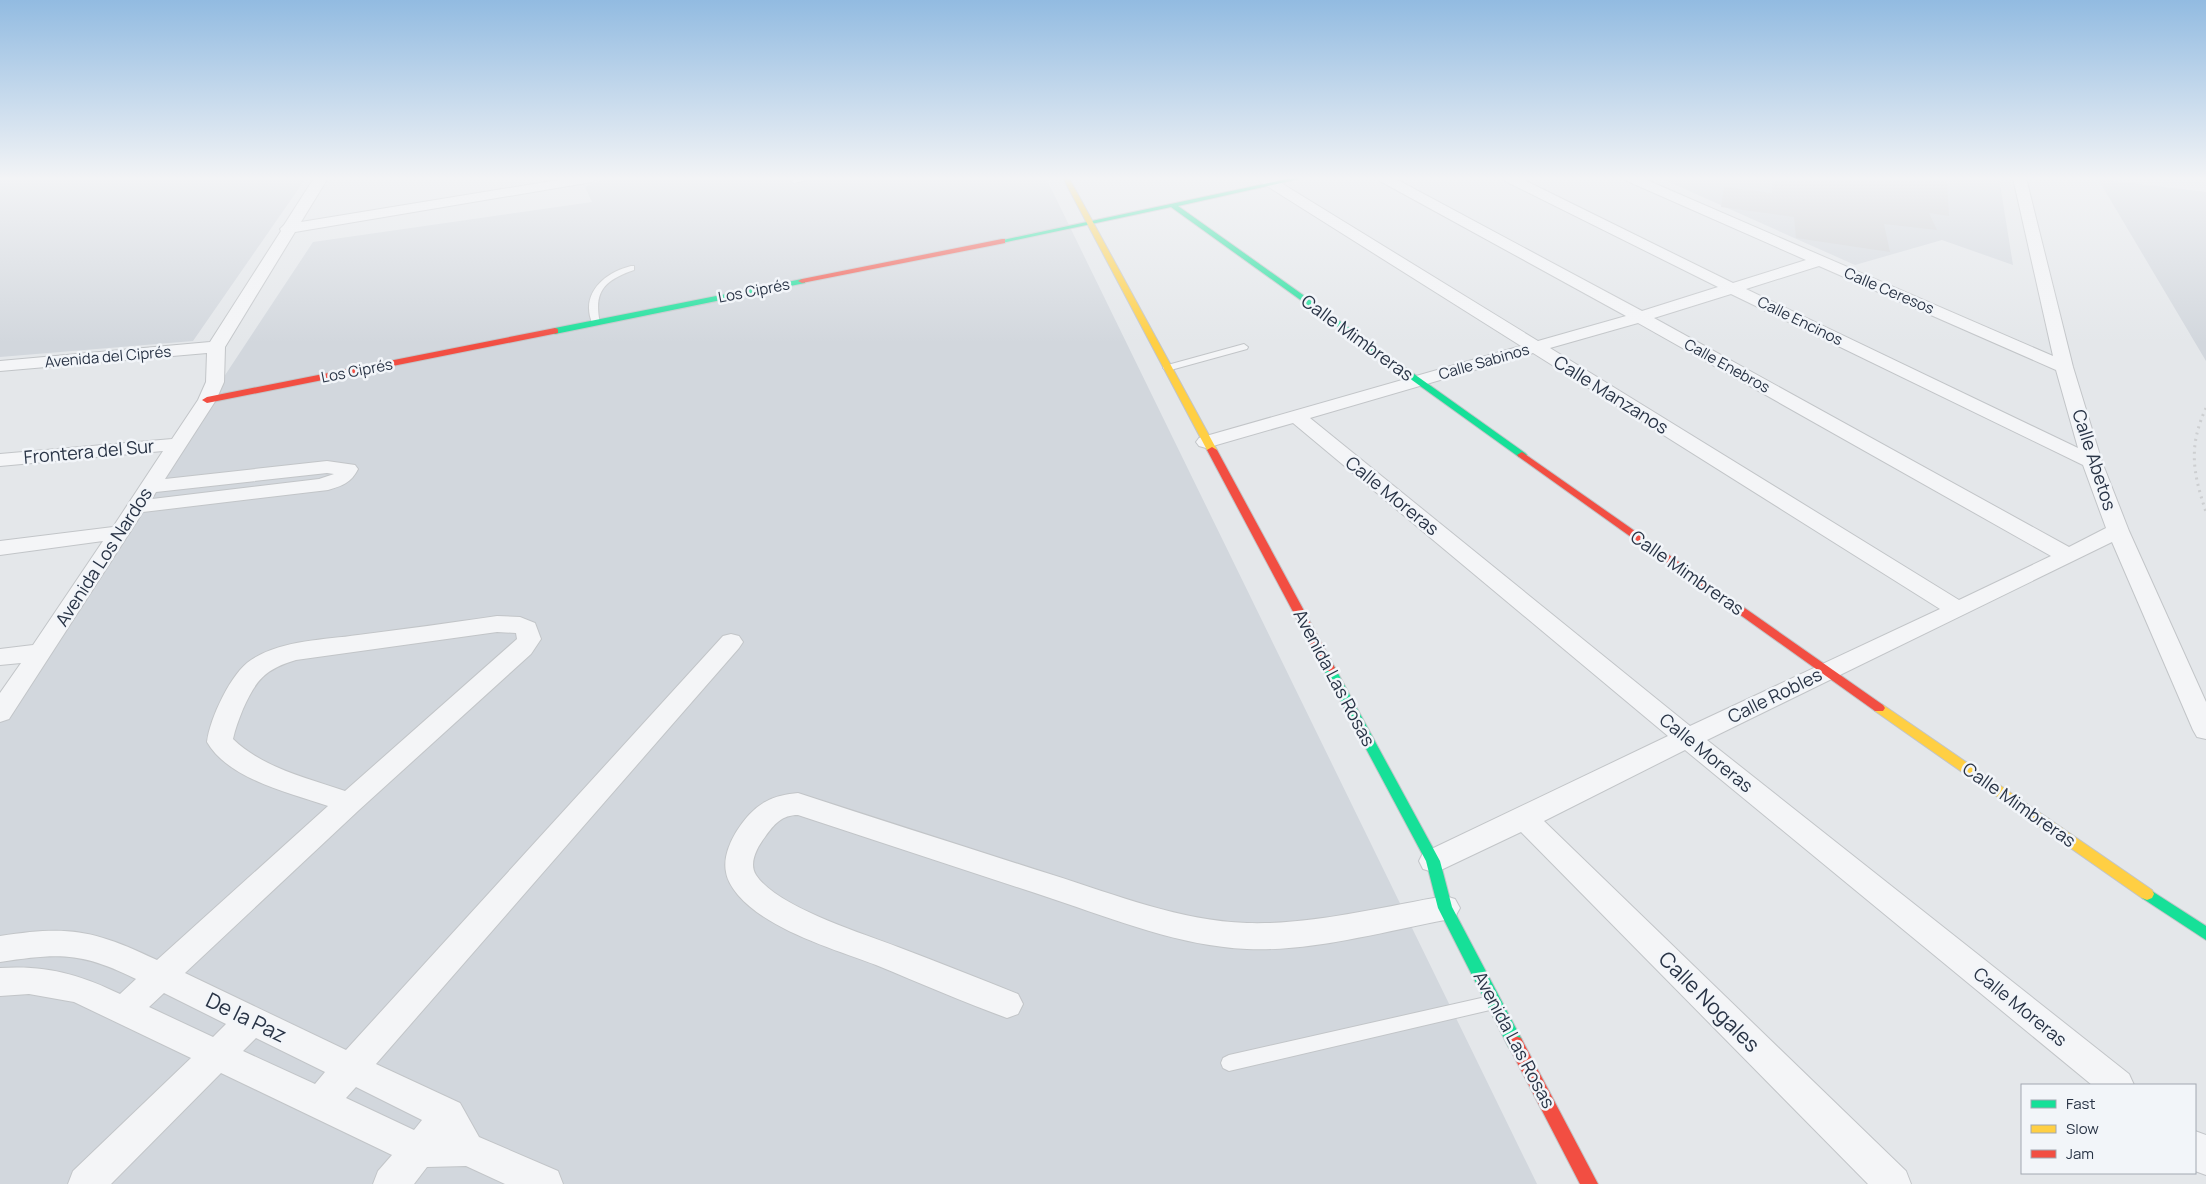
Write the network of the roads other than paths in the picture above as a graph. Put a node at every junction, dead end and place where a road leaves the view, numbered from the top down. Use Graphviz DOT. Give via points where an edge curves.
graph roads {
  1 [pos="284,233"];
  2 [pos="1043,233"];
  3 [pos="1094,233"];
  4 [pos="1211,233"];
  5 [pos="1354,233"];
  6 [pos="1486,233"];
  7 [pos="1622,233"];
  8 [pos="1756,233"];
  9 [pos="2033,233"];
  10 [pos="1818,261"];
  11 [pos="631,268"];
  12 [pos="1732,288"];
  13 [pos="1640,317"];
  14 [pos="596,323"];
  15 [pos="1244,346"];
  16 [pos="1534,347"];
  17 [pos="216,348"];
  18 [pos="0,366"];
  19 [pos="2064,367"];
  20 [pos="1167,368"];
  21 [pos="1418,381"];
  22 [pos="207,400"];
  23 [pos="1297,417"];
  24 [pos="1206,442"];
  25 [pos="178,444"];
  26 [pos="0,460"];
  27 [pos="2092,462"];
  28 [pos="149,487"];
  29 [pos="136,507"];
  30 [pos="2118,531"];
  31 [pos="120,532"];
  32 [pos="0,548"];
  33 [pos="2068,556"];
  34 [pos="1958,610"];
  35 [pos="731,642"];
  36 [pos="41,652"];
  37 [pos="0,657"];
  38 [pos="1826,671"];
  39 [pos="0,714"];
  40 [pos="2206,730"];
  41 [pos="1687,738"];
  42 [pos="349,803"];
  43 [pos="1525,819"];
  44 [pos="1432,861"];
  45 [pos="1445,908"];
  46 [pos="2206,934"];
  47 [pos="0,949"];
  48 [pos="160,976"];
  49 [pos="0,982"];
  50 [pos="1494,1002"];
  51 [pos="1007,1004"];
  52 [pos="123,1011"];
  53 [pos="251,1021"];
  54 [pos="217,1055"];
  55 [pos="1229,1063"];
  56 [pos="350,1069"];
  57 [pos="2116,1084"];
  58 [pos="319,1104"];
  59 [pos="448,1115"];
  60 [pos="467,1148"];
  61 [pos="2196,1149"];
  62 [pos="419,1150"];
  63 [pos="2206,1158"];
  64 [pos="86,1184"];
  65 [pos="390,1184"];
  66 [pos="545,1184"];
  67 [pos="1589,1184"];
  68 [pos="1894,1184"];
  1 -- 17 [label="street"];
  2 -- 14 [label="street, Los Ciprés"];
  3 -- 20 [label="street, Avenida Las Rosas"];
  4 -- 21 [label="street, Calle Mimbreras"];
  5 -- 16 [label="street, Calle Manzanos"];
  6 -- 13 [label="street, Calle Enebros"];
  7 -- 12 [label="street, Calle Encinos"];
  8 -- 10 [label="street, Calle Ceresos"];
  9 -- 19 [label="street, Calle Abetos"];
  10 -- 12 [label="street, Calle Sabinos"];
  10 -- 19 [label="street, Calle Ceresos"];
  11 -- 14 [label="lane" via="606,279 595,294 592,311"];
  12 -- 13 [label="street, Calle Sabinos"];
  12 -- 27 [label="street, Calle Encinos"];
  13 -- 16 [label="street, Calle Sabinos"];
  13 -- 33 [label="street, Calle Enebros"];
  14 -- 22 [label="street, Los Ciprés"];
  15 -- 20 [label="lane"];
  16 -- 21 [label="street, Calle Sabinos"];
  16 -- 34 [label="street, Calle Manzanos"];
  17 -- 18 [label="street, Avenida del Ciprés"];
  17 -- 22 [label="street, Avenida Los Nardos" via="215,382"];
  19 -- 27 [label="street, Calle Abetos"];
  20 -- 24 [label="street, Avenida Las Rosas"];
  21 -- 23 [label="street, Calle Sabinos"];
  21 -- 38 [label="street, Calle Mimbreras"];
  22 -- 25 [label="street, Avenida Los Nardos"];
  23 -- 24 [label="street, Calle Sabinos"];
  23 -- 41 [label="street, Calle Moreras"];
  24 -- 44 [label="street, Avenida Las Rosas"];
  25 -- 26 [label="street, Frontera del Sur"];
  25 -- 28 [label="street, Avenida Los Nardos"];
  27 -- 30 [label="street, Calle Abetos"];
  28 -- 29 [label="street, Avenida Los Nardos"];
  28 -- 29 [label="street" via="327,468 348,470 340,480 319,485"];
  29 -- 31 [label="street, Avenida Los Nardos"];
  30 -- 33 [label="street, Calle Robles"];
  30 -- 40 [label="street, Calle Abetos"];
  31 -- 32 [label="street"];
  31 -- 36 [label="street, Avenida Los Nardos"];
  33 -- 34 [label="street, Calle Robles"];
  34 -- 38 [label="street, Calle Robles"];
  35 -- 56 [label="street"];
  36 -- 37 [label="street"];
  36 -- 39 [label="street, Avenida Los Nardos"];
  38 -- 41 [label="street, Calle Robles"];
  38 -- 46 [label="street, Calle Mimbreras"];
  41 -- 43 [label="street, Calle Robles"];
  41 -- 57 [label="street, Calle Moreras"];
  42 -- 42 [label="street" via="523,648 529,639 528,628 497,624 294,652 277,656 250,672 221,732 220,742 246,765"];
  42 -- 48 [label="street"];
  43 -- 44 [label="street, Calle Robles"];
  43 -- 68 [label="street, Calle Nogales"];
  44 -- 45 [label="street, Avenida Las Rosas"];
  45 -- 50 [label="street, Avenida Las Rosas"];
  45 -- 51 [label="street" via="1286,936 1208,932 1166,923 798,804 773,808 753,830 744,845 739,865 742,877 754,893 778,910"];
  47 -- 48 [label="street, De la Paz" via="64,942 90,944"];
  48 -- 52 [label="street"];
  48 -- 53 [label="street, De la Paz"];
  49 -- 52 [label="street" via="30,980 78,989"];
  50 -- 55 [label="lane"];
  50 -- 67 [label="street, Avenida Las Rosas"];
  52 -- 54 [label="street"];
  53 -- 54 [label="street"];
  53 -- 56 [label="street, De la Paz"];
  54 -- 58 [label="street"];
  54 -- 64 [label="street"];
  56 -- 58 [label="street"];
  56 -- 59 [label="street, De la Paz"];
  58 -- 62 [label="street"];
  59 -- 60 [label="street"];
  59 -- 62 [label="street"];
  60 -- 62 [label="street"];
  60 -- 66 [label="street"];
  61 -- 63 [label="street"];
  62 -- 65 [label="street"];
}
